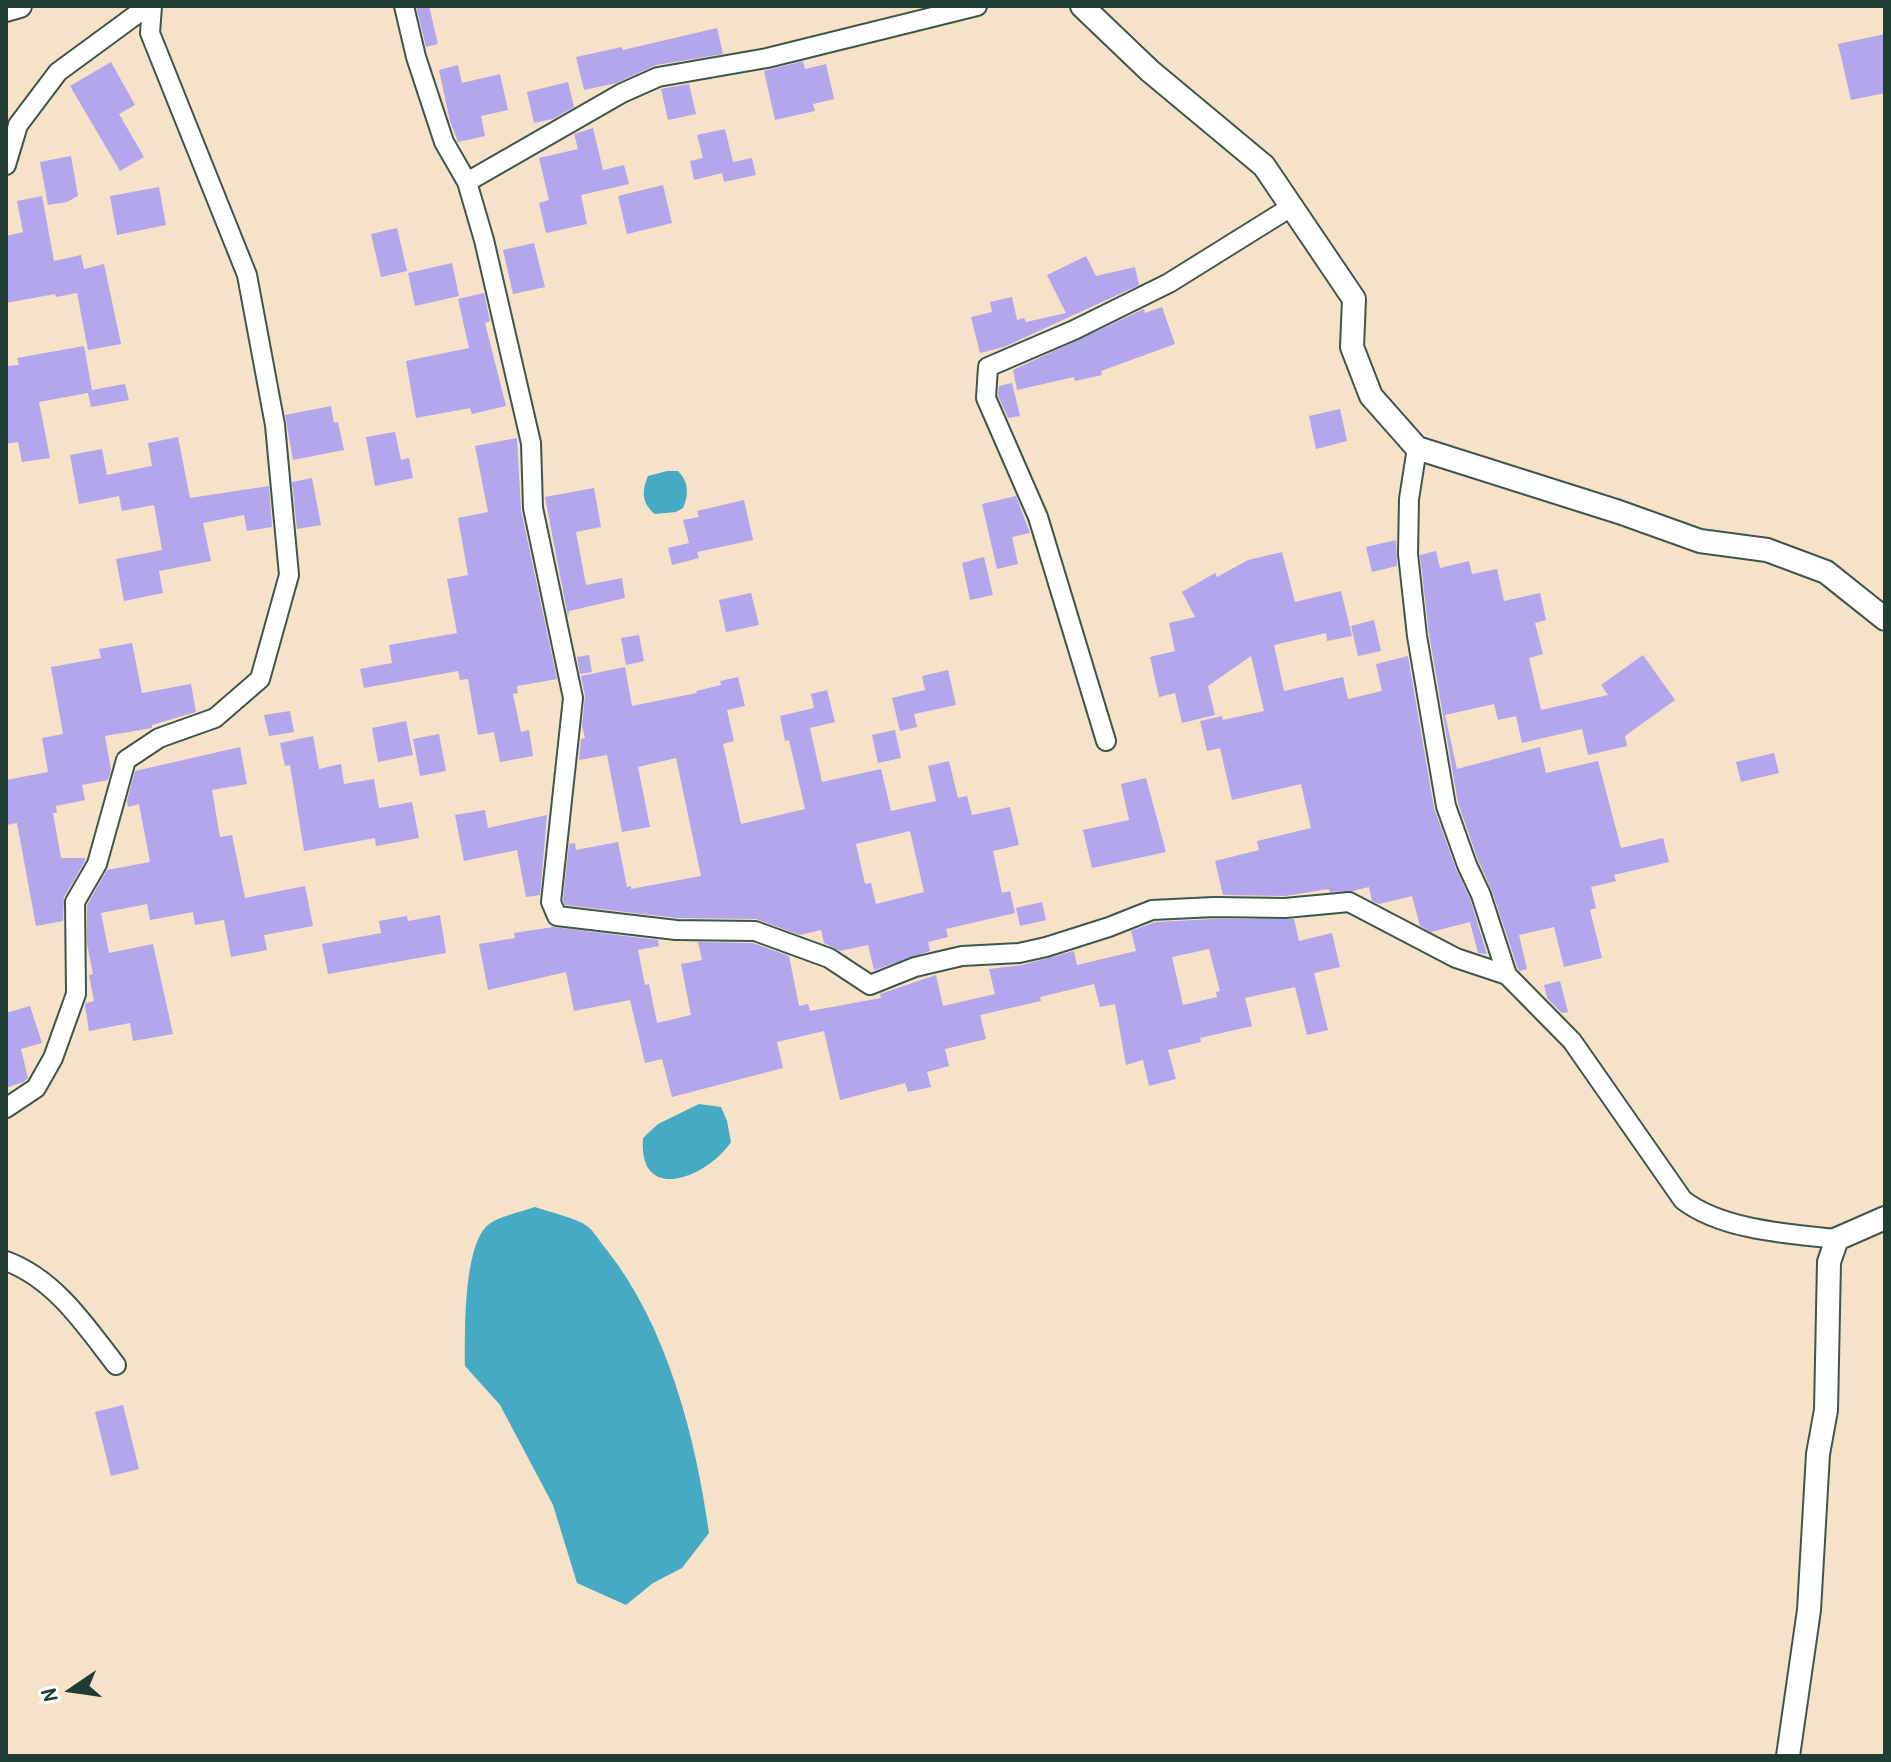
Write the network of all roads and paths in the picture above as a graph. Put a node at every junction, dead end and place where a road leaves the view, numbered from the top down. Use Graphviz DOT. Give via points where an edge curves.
graph roads {
  1 [pos="20,6"];
  2 [pos="150,6"];
  3 [pos="404,6"];
  4 [pos="977,6"];
  5 [pos="1082,6"];
  6 [pos="6,10"];
  7 [pos="6,165"];
  8 [pos="467,182"];
  9 [pos="1291,207"];
  10 [pos="1417,448"];
  11 [pos="1885,619"];
  12 [pos="1106,741"];
  13 [pos="1507,975"];
  14 [pos="6,1108"];
  15 [pos="1885,1218"];
  16 [pos="1837,1239"];
  17 [pos="6,1261"];
  18 [pos="116,1365"];
  19 [pos="1788,1756"];
  1 -- 6 [label="street"];
  2 -- 7 [label="street" via="58,72 18,125"];
  2 -- 14 [label="street" via="150,33 247,275 275,425 289,575 260,679 215,718 159,738 126,760 97,864 75,902 76,994 36,1088"];
  3 -- 8 [label="street" via="444,142"];
  4 -- 8 [label="street" via="767,58 658,77"];
  5 -- 9 [label="street" via="1264,166"];
  8 -- 13 [label="street" via="531,443 533,508 573,698 551,902 557,916 676,930 755,931 829,958 870,985 962,956 1046,947 1152,910 1349,902 1456,958"];
  9 -- 10 [label="street" via="1354,299 1352,347 1371,396"];
  9 -- 12 [label="street" via="1169,283 988,367 986,398 1038,517"];
  10 -- 11 [label="street" via="1700,541 1767,550 1826,572"];
  10 -- 13 [label="street" via="1408,554 1429,709 1446,806"];
  13 -- 16 [label="street" via="1572,1041 1683,1200 1699,1213"];
  15 -- 16 [label="street"];
  16 -- 19 [label="street" via="1829,1262 1826,1410 1818,1454 1809,1610"];
  17 -- 18 [label="street" via="28,1269 74,1310"];
}
